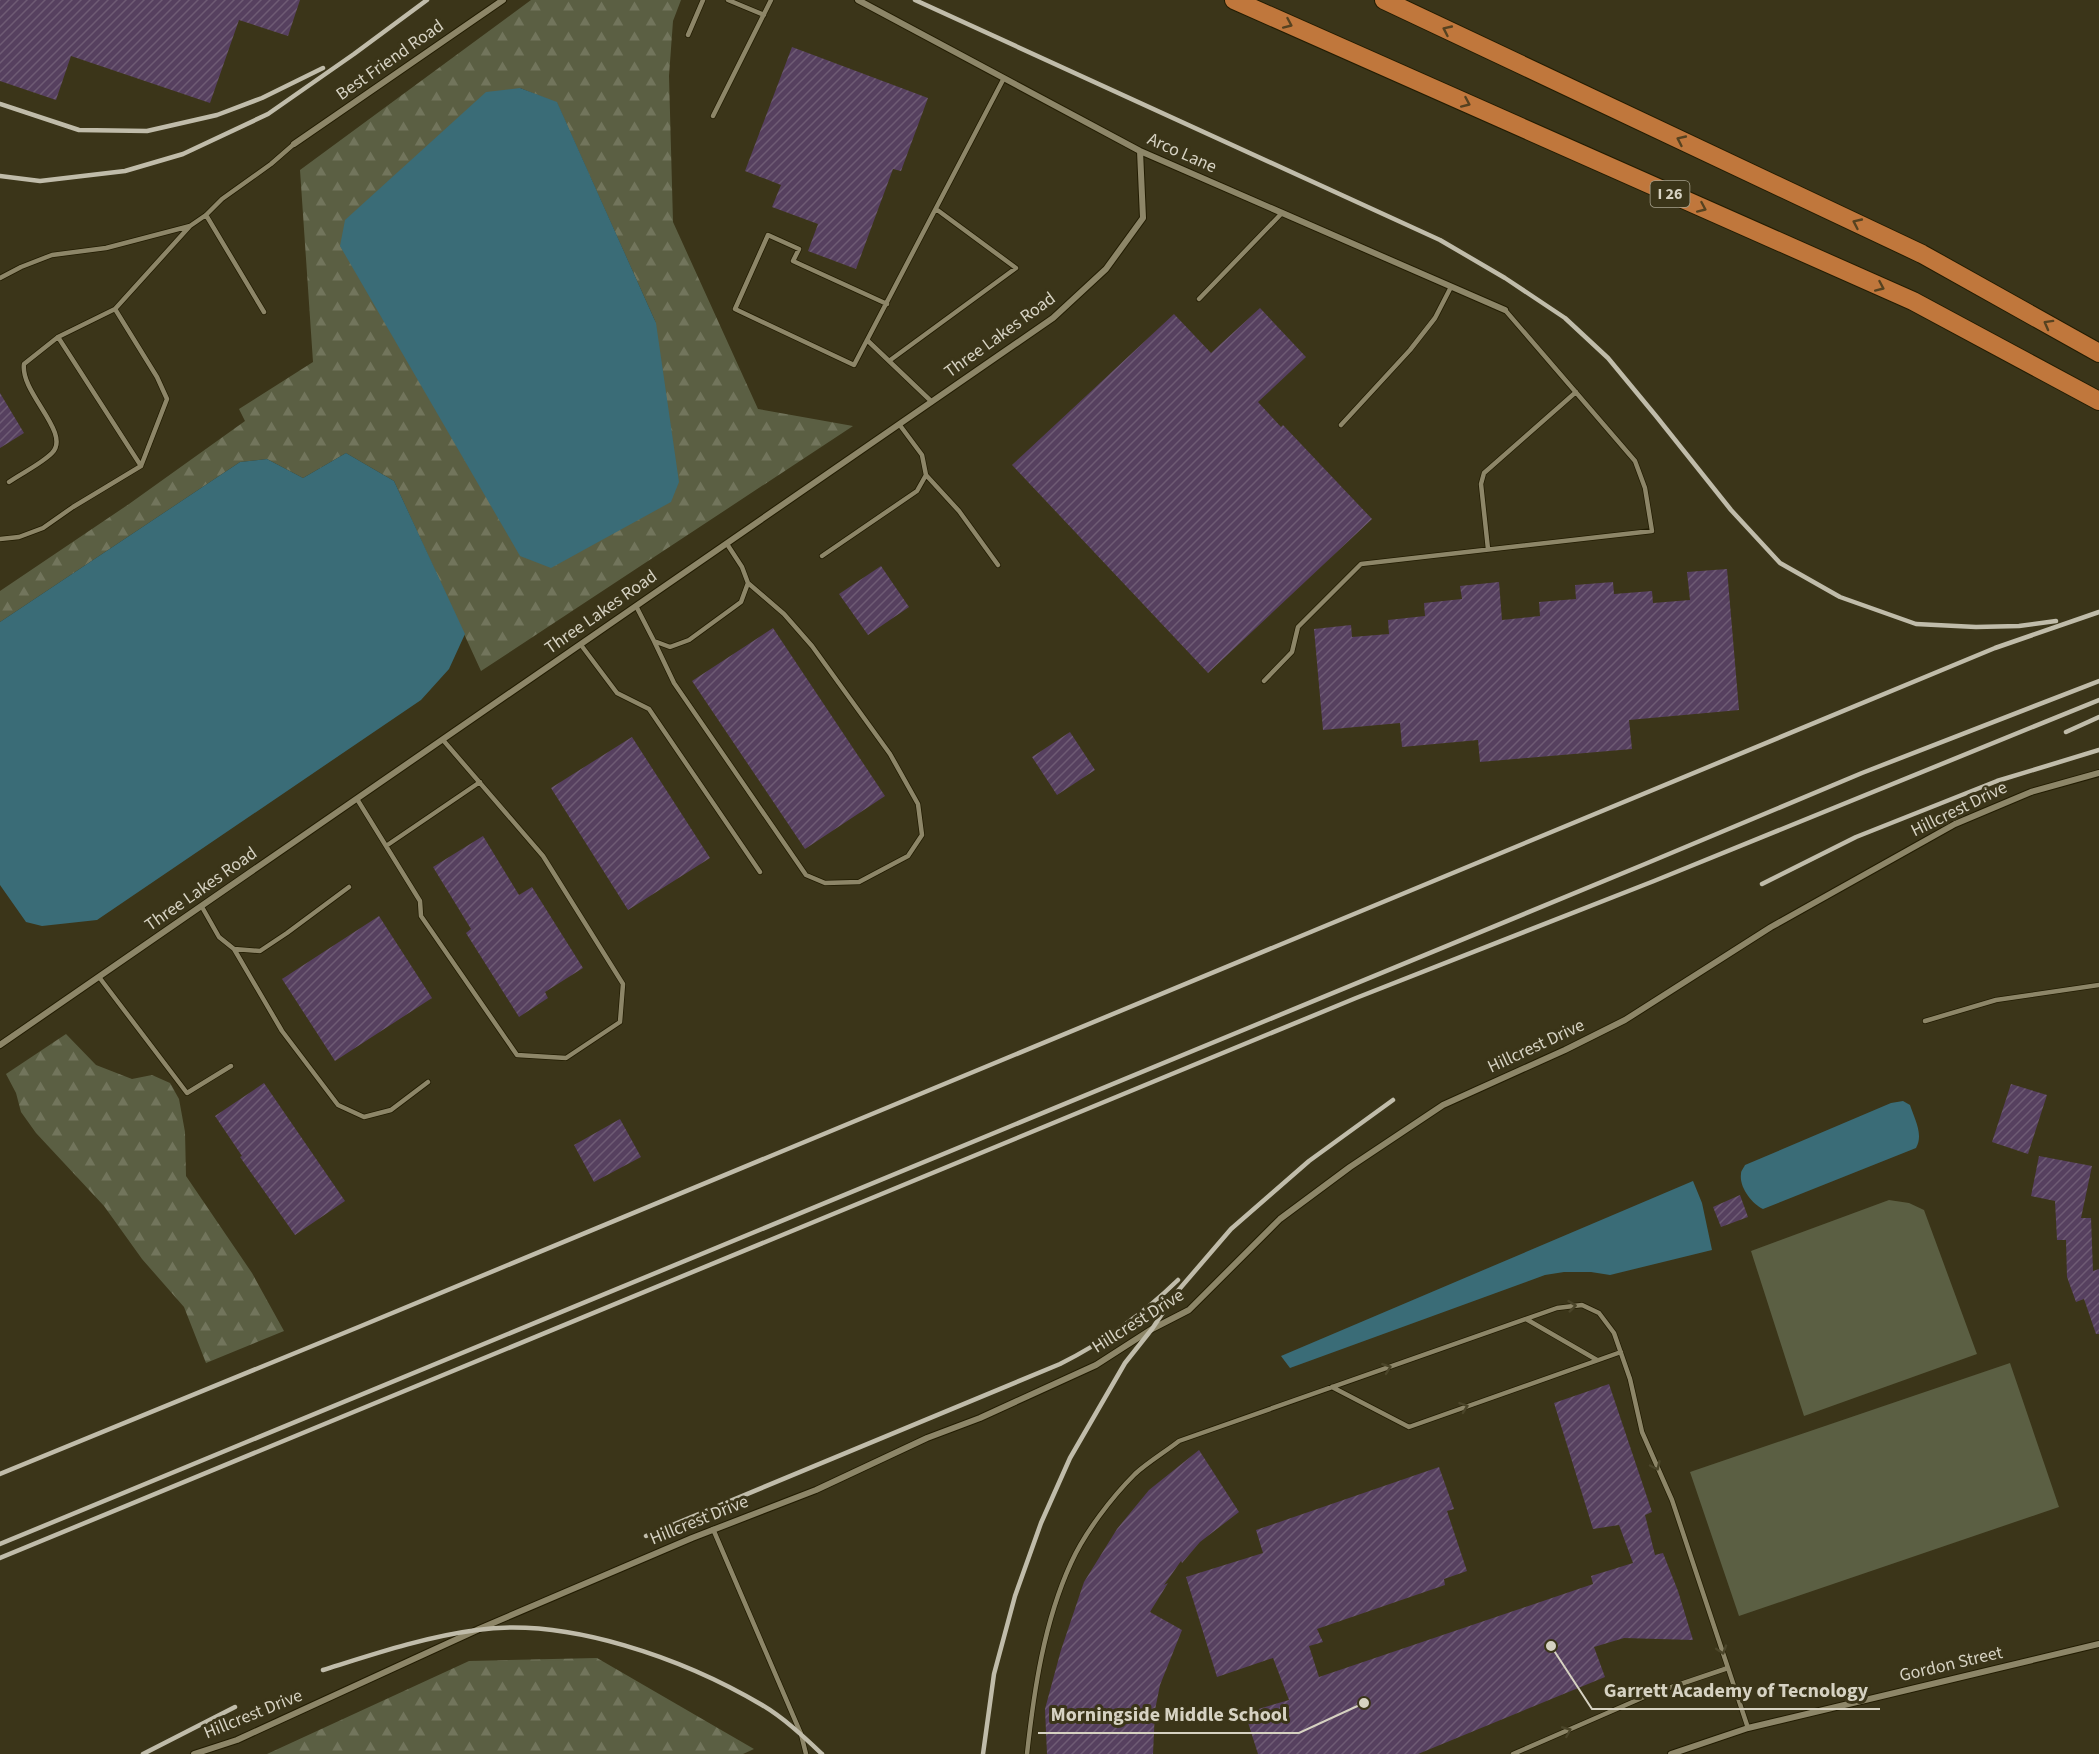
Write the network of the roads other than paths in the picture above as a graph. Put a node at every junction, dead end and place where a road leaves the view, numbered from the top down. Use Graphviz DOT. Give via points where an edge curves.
graph roads {
  1 [pos="503,0"];
  2 [pos="703,0"];
  3 [pos="728,0"];
  4 [pos="771,0"];
  5 [pos="858,0"];
  6 [pos="1234,0"];
  7 [pos="1384,0"];
  8 [pos="764,15"];
  9 [pos="688,35"];
  10 [pos="1004,78"];
  11 [pos="713,116"];
  12 [pos="294,144"];
  13 [pos="1140,151"];
  14 [pos="936,209"];
  15 [pos="1282,213"];
  16 [pos="206,215"];
  17 [pos="190,226"];
  18 [pos="0,278"];
  19 [pos="1451,287"];
  20 [pos="1199,299"];
  21 [pos="887,304"];
  22 [pos="115,309"];
  23 [pos="1505,310"];
  24 [pos="264,312"];
  25 [pos="58,337"];
  26 [pos="867,340"];
  27 [pos="2099,353"];
  28 [pos="889,361"];
  29 [pos="1576,392"];
  30 [pos="2099,401"];
  31 [pos="933,403"];
  32 [pos="899,424"];
  33 [pos="1341,425"];
  34 [pos="141,466"];
  35 [pos="926,475"];
  36 [pos="9,482"];
  37 [pos="0,539"];
  38 [pos="727,544"];
  39 [pos="1488,549"];
  40 [pos="822,556"];
  41 [pos="999,565"];
  42 [pos="748,584"];
  43 [pos="636,606"];
  44 [pos="654,641"];
  45 [pos="581,645"];
  46 [pos="1264,681"];
  47 [pos="443,740"];
  48 [pos="2099,773"];
  49 [pos="480,782"];
  50 [pos="357,799"];
  51 [pos="386,846"];
  52 [pos="760,872"];
  53 [pos="349,887"];
  54 [pos="202,906"];
  55 [pos="234,949"];
  56 [pos="99,977"];
  57 [pos="2099,985"];
  58 [pos="1925,1021"];
  59 [pos="0,1046"];
  60 [pos="231,1066"];
  61 [pos="428,1082"];
  62 [pos="1526,1319"];
  63 [pos="1621,1352"];
  64 [pos="1598,1360"];
  65 [pos="1332,1388"];
  66 [pos="713,1529"];
  67 [pos="2099,1644"];
  68 [pos="1728,1668"];
  69 [pos="1748,1728"];
  70 [pos="194,1754"];
  71 [pos="806,1754"];
  72 [pos="1027,1754"];
  73 [pos="1513,1754"];
  74 [pos="1671,1754"];
  1 -- 12 [label="street, Best Friend Road"];
  2 -- 9 [label="lane"];
  3 -- 8 [label="lane"];
  4 -- 8 [label="lane"];
  5 -- 10 [label="street, Arco Lane"];
  6 -- 30 [label="highway, I 26, one-way" via="1912,301"];
  27 -- 7 [label="highway, one-way" via="1922,254"];
  8 -- 11 [label="lane"];
  10 -- 13 [label="street, Arco Lane"];
  10 -- 14 [label="lane"];
  12 -- 16 [label="lane"];
  13 -- 15 [label="street, Arco Lane"];
  13 -- 31 [label="street, Three Lakes Road" via="1143,218 1106,269 1053,318"];
  14 -- 21 [label="lane"];
  14 -- 28 [label="lane" via="1017,268"];
  15 -- 19 [label="street, Arco Lane"];
  15 -- 20 [label="lane"];
  16 -- 17 [label="lane"];
  16 -- 24 [label="lane"];
  17 -- 18 [label="lane" via="106,248 52,255"];
  17 -- 22 [label="lane"];
  19 -- 23 [label="street, Arco Lane"];
  19 -- 33 [label="lane" via="1435,318 1410,350"];
  21 -- 26 [label="lane"];
  21 -- 26 [label="lane" via="794,261 799,249 768,235 735,309 854,365"];
  22 -- 25 [label="lane"];
  22 -- 34 [label="lane" via="167,399"];
  23 -- 29 [label="lane"];
  25 -- 34 [label="lane"];
  25 -- 36 [label="lane" via="24,364 23,372 29,389 55,429 56,447"];
  26 -- 28 [label="lane"];
  28 -- 31 [label="lane"];
  29 -- 39 [label="lane" via="1484,473 1481,484"];
  29 -- 39 [label="lane" via="1635,461 1645,488 1652,531"];
  31 -- 32 [label="street, Three Lakes Road"];
  32 -- 35 [label="lane" via="922,455"];
  32 -- 38 [label="street, Three Lakes Road"];
  34 -- 37 [label="lane" via="43,528"];
  35 -- 40 [label="lane" via="917,491"];
  35 -- 41 [label="lane" via="959,510"];
  38 -- 42 [label="lane"];
  38 -- 43 [label="street, Three Lakes Road"];
  39 -- 46 [label="lane" via="1361,564 1298,627 1292,652"];
  42 -- 44 [label="lane" via="741,602 689,640 670,647"];
  42 -- 44 [label="lane" via="784,614 812,646 890,754 918,804 922,835 908,856 859,882 825,883 806,875 674,682"];
  43 -- 44 [label="lane"];
  43 -- 45 [label="street, Three Lakes Road"];
  45 -- 47 [label="street, Three Lakes Road"];
  45 -- 52 [label="lane" via="617,693 649,709"];
  47 -- 49 [label="lane"];
  47 -- 50 [label="street, Three Lakes Road"];
  48 -- 66 [label="street, Hillcrest Drive" via="2031,792 1955,824 1771,927 1625,1020 1443,1105 1280,1219 1189,1310 1096,1365 816,1490"];
  49 -- 51 [label="lane"];
  49 -- 51 [label="lane" via="543,856 623,984 620,1022 566,1058 517,1055 421,916 420,901"];
  50 -- 51 [label="lane"];
  50 -- 54 [label="street, Three Lakes Road"];
  53 -- 55 [label="lane" via="260,951"];
  54 -- 55 [label="lane" via="219,937"];
  54 -- 56 [label="street, Three Lakes Road"];
  55 -- 61 [label="lane" via="282,1031 339,1105 364,1117 373,1115 391,1110"];
  56 -- 59 [label="street, Three Lakes Road"];
  56 -- 60 [label="lane" via="187,1093"];
  57 -- 58 [label="lane" via="1996,1000"];
  62 -- 63 [label="lane, one-way" via="1557,1308 1582,1305 1599,1313 1614,1333"];
  62 -- 64 [label="lane"];
  65 -- 62 [label="lane, one-way"];
  63 -- 64 [label="lane"];
  63 -- 68 [label="lane, one-way" via="1642,1432 1672,1500"];
  65 -- 64 [label="lane, one-way" via="1409,1427"];
  65 -- 72 [label="lane" via="1179,1441 1136,1473 1100,1516 1071,1561 1055,1605 1033,1697"];
  66 -- 70 [label="street, Hillcrest Drive" via="479,1629 237,1740"];
  66 -- 71 [label="lane" via="801,1734"];
  67 -- 69 [label="street, Gordon Street"];
  68 -- 69 [label="lane"];
  73 -- 68 [label="lane, one-way" via="1651,1694"];
  69 -- 74 [label="street, Gordon Street"];
}
